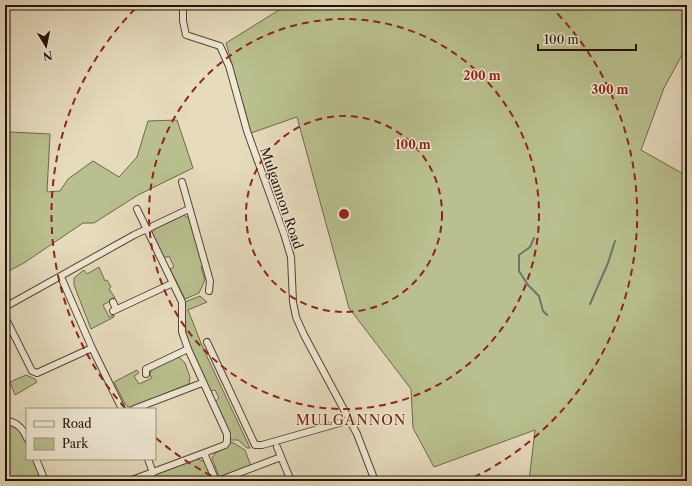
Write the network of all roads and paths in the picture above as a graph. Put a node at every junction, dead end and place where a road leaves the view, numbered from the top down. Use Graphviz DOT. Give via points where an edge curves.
graph roads {
  1 [pos="183,5"];
  2 [pos="182,182"];
  3 [pos="189,209"];
  4 [pos="137,210"];
  5 [pos="146,229"];
  6 [pos="61,277"];
  7 [pos="172,283"];
  8 [pos="209,291"];
  9 [pos="113,302"];
  10 [pos="5,307"];
  11 [pos="5,317"];
  12 [pos="207,342"];
  13 [pos="92,348"];
  14 [pos="188,349"];
  15 [pos="146,374"];
  16 [pos="202,383"];
  17 [pos="121,408"];
  18 [pos="137,408"];
  19 [pos="5,420"];
  20 [pos="350,420"];
  21 [pos="26,436"];
  22 [pos="277,447"];
  23 [pos="204,453"];
  24 [pos="281,457"];
  25 [pos="36,460"];
  26 [pos="148,460"];
  27 [pos="152,472"];
  28 [pos="45,481"];
  29 [pos="129,481"];
  30 [pos="217,481"];
  31 [pos="291,481"];
  32 [pos="375,481"];
  1 -- 20 [label="street, Mulgannon Road" via="186,35 220,46 229,66 247,130 291,257 296,316"];
  2 -- 3 [label="street"];
  3 -- 5 [label="street"];
  3 -- 8 [label="street" via="210,281"];
  4 -- 5 [label="street"];
  5 -- 6 [label="street" via="89,264"];
  5 -- 7 [label="street"];
  6 -- 10 [label="street"];
  6 -- 13 [label="street"];
  7 -- 9 [label="street" via="114,310"];
  7 -- 14 [label="street" via="182,302 182,332"];
  11 -- 13 [label="street" via="32,371 37,373"];
  12 -- 20 [label="street" via="255,445"];
  13 -- 17 [label="street" via="99,367"];
  14 -- 15 [label="street" via="146,369"];
  14 -- 16 [label="street"];
  16 -- 18 [label="street"];
  16 -- 23 [label="street" via="228,438 225,445"];
  19 -- 21 [label="street" via="22,427"];
  20 -- 32 [label="street, Mulgannon Road"];
  22 -- 24 [label="street"];
  23 -- 27 [label="street"];
  23 -- 30 [label="street"];
  24 -- 30 [label="street"];
  24 -- 31 [label="street"];
  25 -- 28 [label="street"];
  26 -- 27 [label="street"];
  27 -- 29 [label="street"];
}
